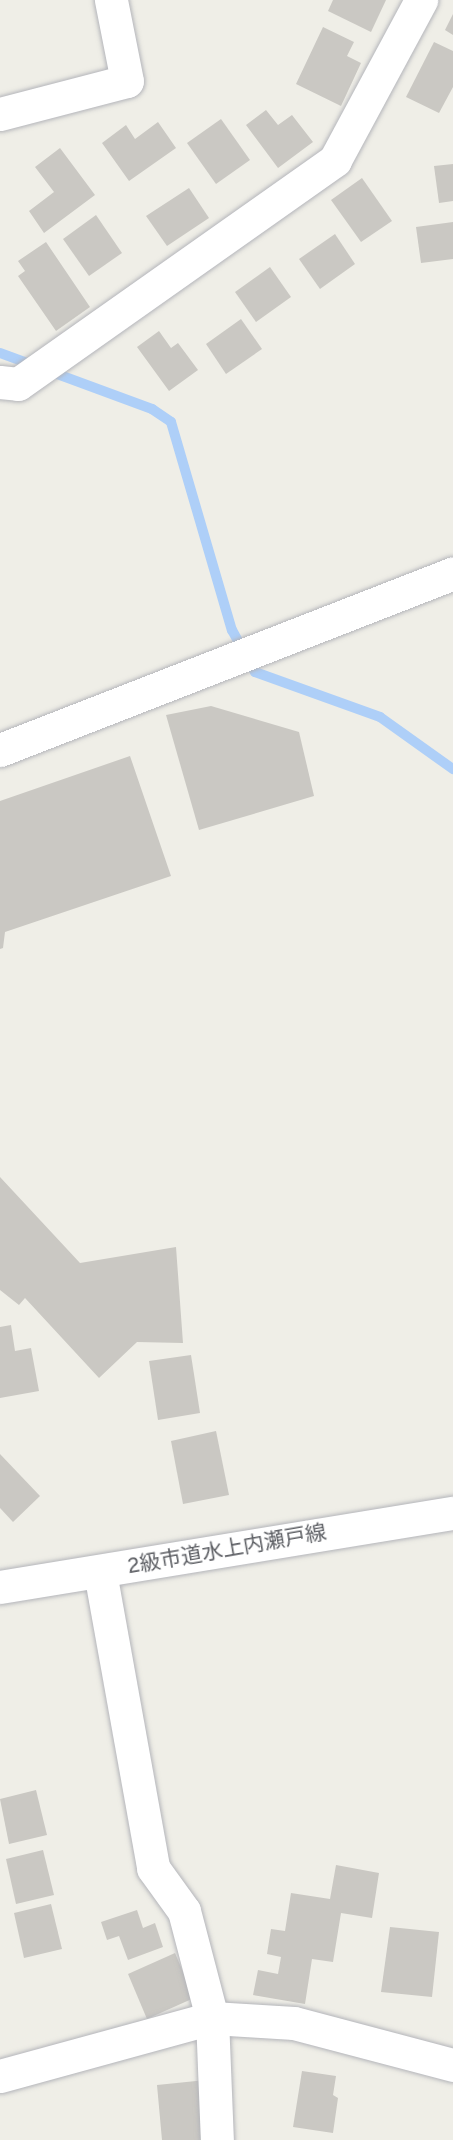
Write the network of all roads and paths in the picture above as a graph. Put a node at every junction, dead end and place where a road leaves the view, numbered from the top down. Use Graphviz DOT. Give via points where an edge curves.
graph roads {
  1 [pos="111,0"];
  2 [pos="420,0"];
  3 [pos="0,114"];
  4 [pos="0,382"];
  5 [pos="453,573"];
  6 [pos="0,750"];
  7 [pos="453,1513"];
  8 [pos="100,1572"];
  9 [pos="0,1587"];
  10 [pos="212,2019"];
  11 [pos="453,2066"];
  12 [pos="0,2076"];
  13 [pos="217,2140"];
  1 -- 3 [label="street" via="128,81"];
  2 -- 4 [label="street" via="335,160 18,384"];
  5 -- 6 [label="street"];
  7 -- 8 [label="street, 2級市道水上内瀬戸線"];
  8 -- 9 [label="street, 2級市道水上内瀬戸線"];
  8 -- 10 [label="street" via="153,1868 184,1911"];
  10 -- 11 [label="street" via="294,2023"];
  10 -- 12 [label="street"];
  10 -- 13 [label="street"];
}
